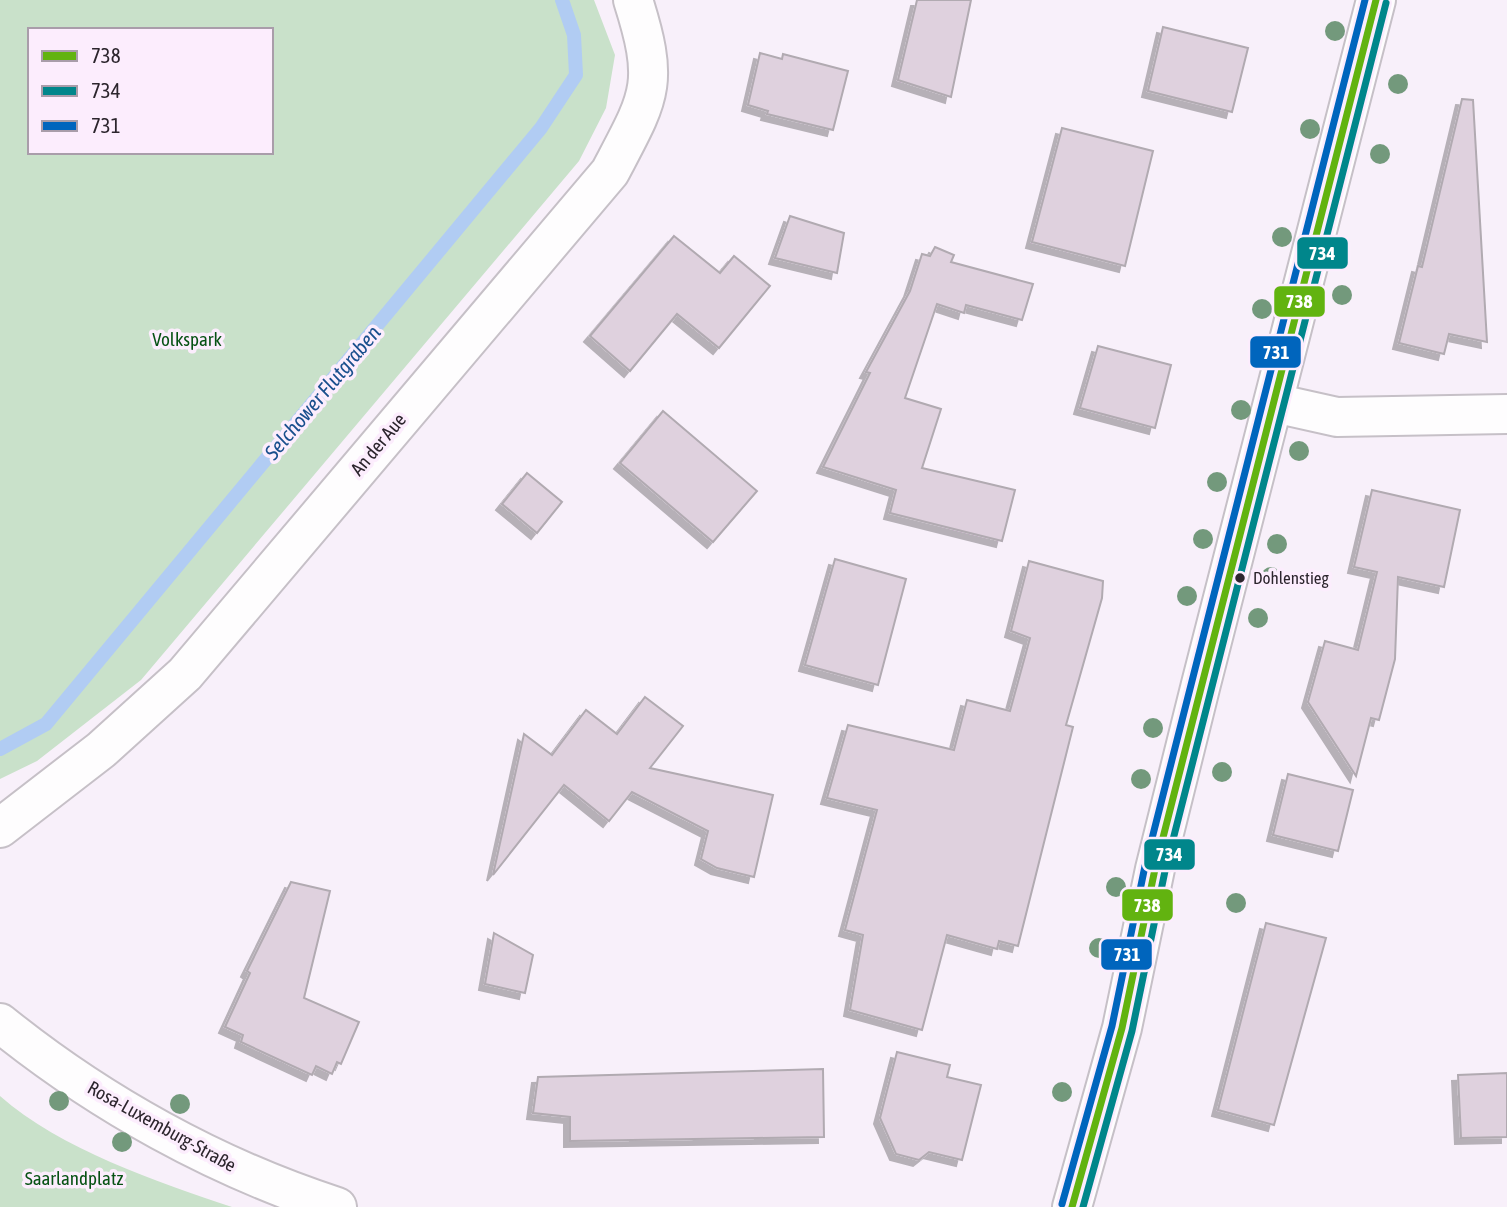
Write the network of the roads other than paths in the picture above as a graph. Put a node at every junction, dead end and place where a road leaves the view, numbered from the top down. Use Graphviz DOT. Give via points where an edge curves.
graph roads {
  1 [pos="633,0"];
  2 [pos="1376,0"];
  3 [pos="1274,403"];
  4 [pos="1507,414"];
  5 [pos="0,828"];
  6 [pos="0,1023"];
  7 [pos="337,1207"];
  8 [pos="1072,1207"];
  1 -- 5 [label="street, An der Aue" via="646,41 650,75 644,108 610,172 185,674 101,750"];
  2 -- 3 [label="street"];
  3 -- 4 [label="street" via="1337,417"];
  3 -- 8 [label="street" via="1155,869 1122,1028"];
  6 -- 7 [label="street, Rosa-Luxemburg-Straße" via="147,1123 255,1177"];
}
